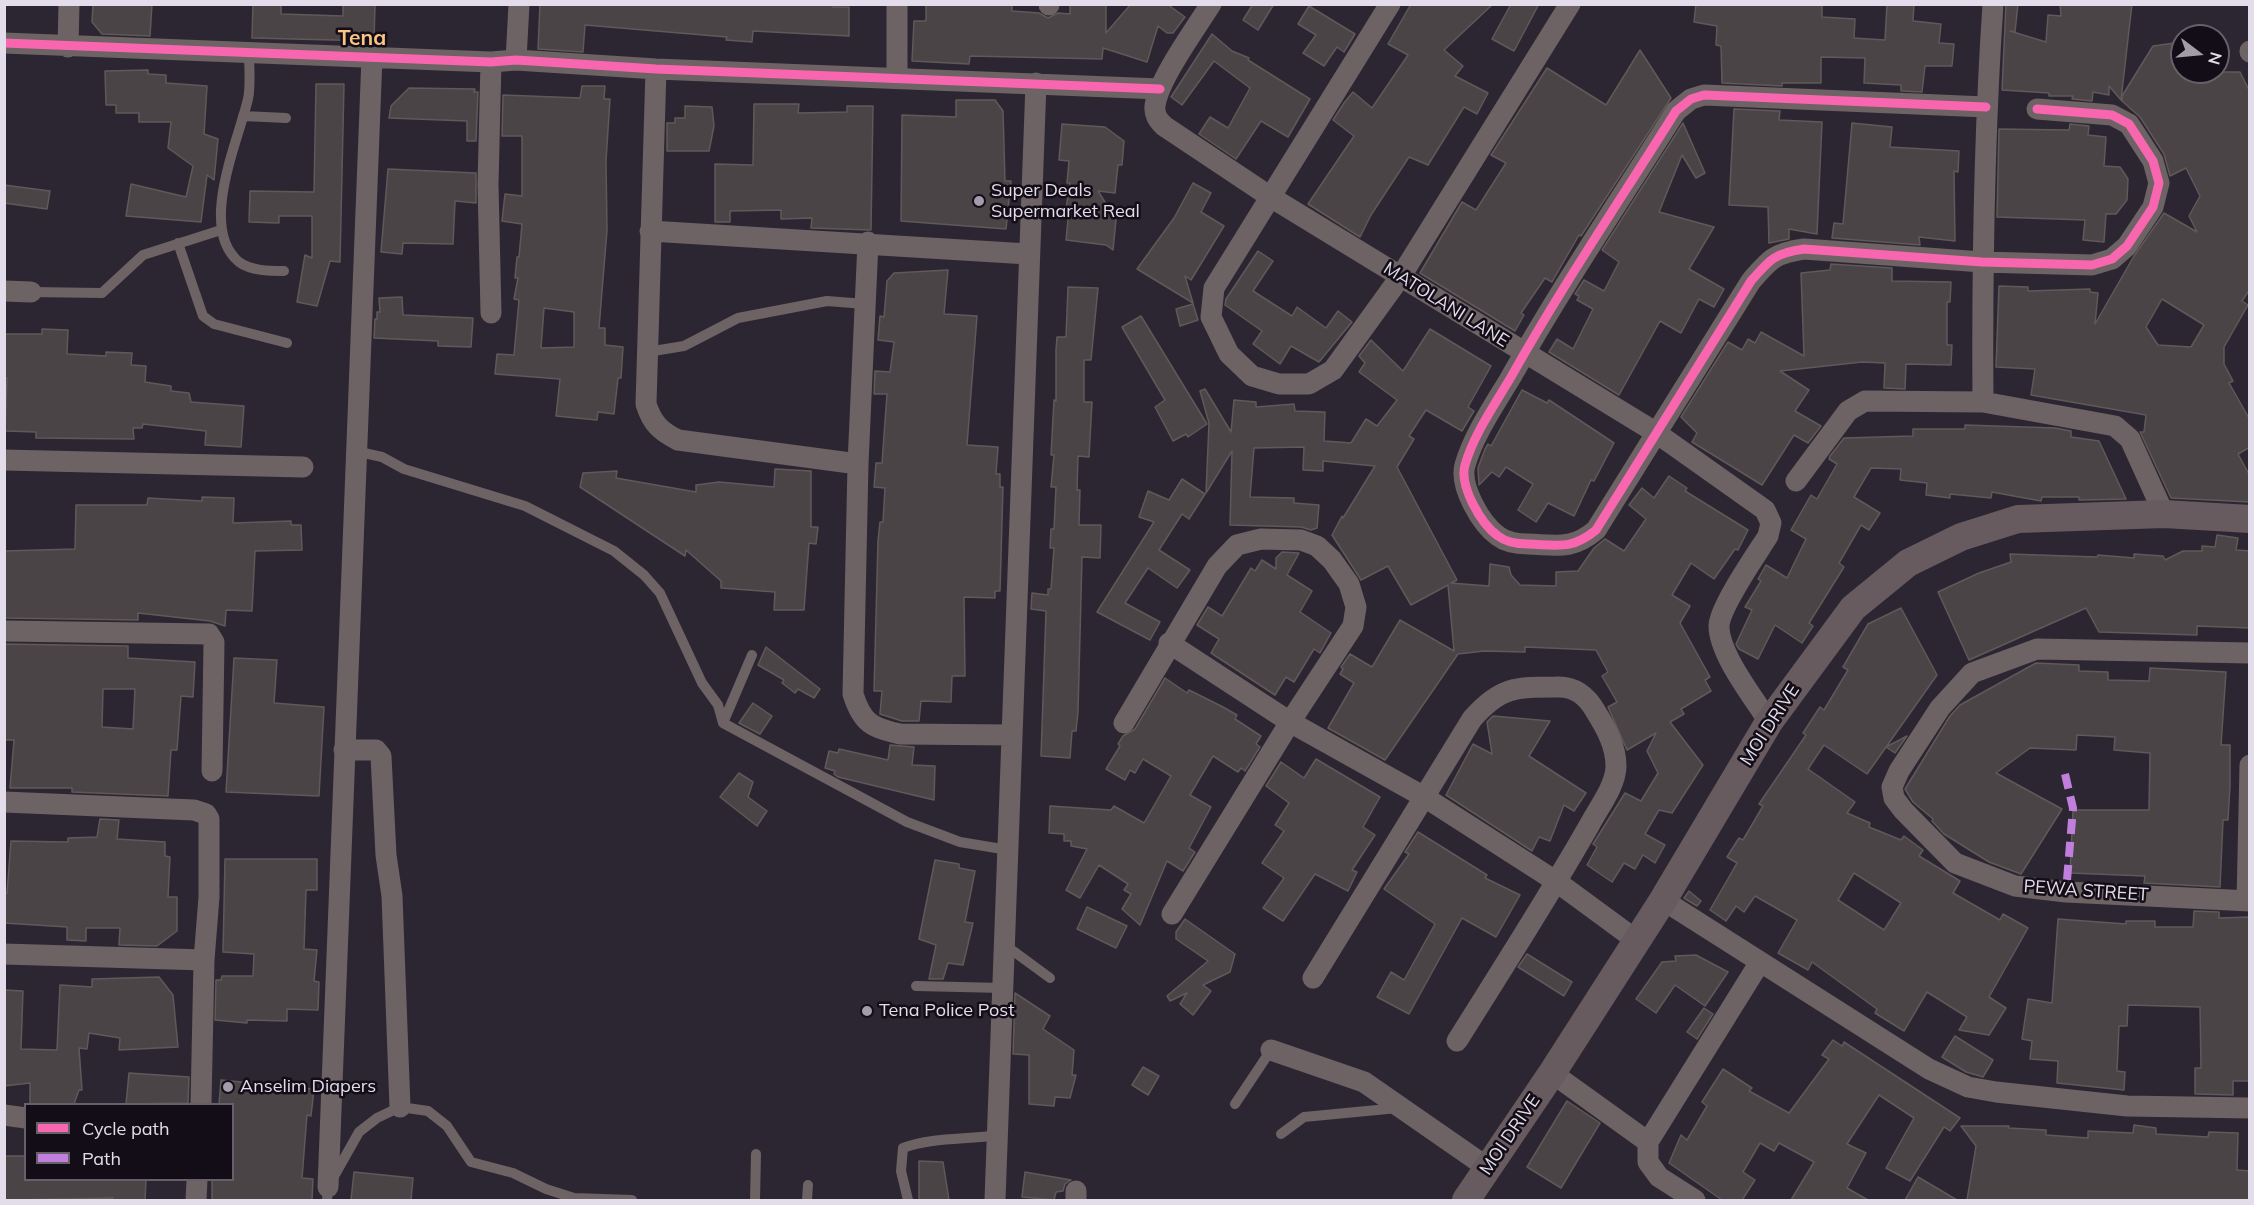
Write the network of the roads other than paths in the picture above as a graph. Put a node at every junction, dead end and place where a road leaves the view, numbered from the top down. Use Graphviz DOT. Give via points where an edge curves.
graph roads {
  1 [pos="69,4"];
  2 [pos="519,4"];
  3 [pos="897,4"];
  4 [pos="1211,4"];
  5 [pos="1390,4"];
  6 [pos="1570,4"];
  7 [pos="1993,4"];
  8 [pos="8,40"];
  9 [pos="68,46"];
  10 [pos="249,53"];
  11 [pos="372,57"];
  12 [pos="516,60"];
  13 [pos="491,62"];
  14 [pos="656,69"];
  15 [pos="897,78"];
  16 [pos="1036,84"];
  17 [pos="1160,89"];
  18 [pos="1986,106"];
  19 [pos="2037,109"];
  20 [pos="243,116"];
  21 [pos="286,118"];
  22 [pos="1269,196"];
  23 [pos="221,230"];
  24 [pos="650,231"];
  25 [pos="868,242"];
  26 [pos="178,243"];
  27 [pos="1028,254"];
  28 [pos="1982,262"];
  29 [pos="284,271"];
  30 [pos="1401,276"];
  31 [pos="4,291"];
  32 [pos="31,292"];
  33 [pos="865,304"];
  34 [pos="492,313"];
  35 [pos="287,343"];
  36 [pos="647,352"];
  37 [pos="1524,354"];
  38 [pos="1983,402"];
  39 [pos="1655,432"];
  40 [pos="355,451"];
  41 [pos="4,460"];
  42 [pos="858,464"];
  43 [pos="303,467"];
  44 [pos="1796,481"];
  45 [pos="2164,514"];
  46 [pos="2250,519"];
  47 [pos="4,631"];
  48 [pos="1169,643"];
  49 [pos="2250,653"];
  50 [pos="752,655"];
  51 [pos="1290,722"];
  52 [pos="1769,722"];
  53 [pos="723,723"];
  54 [pos="1124,723"];
  55 [pos="1012,735"];
  56 [pos="344,750"];
  57 [pos="2250,765"];
  58 [pos="212,771"];
  59 [pos="1426,798"];
  60 [pos="4,802"];
  61 [pos="1008,850"];
  62 [pos="1557,882"];
  63 [pos="1664,900"];
  64 [pos="2248,901"];
  65 [pos="1172,914"];
  66 [pos="1636,940"];
  67 [pos="1005,945"];
  68 [pos="4,954"];
  69 [pos="204,960"];
  70 [pos="1760,962"];
  71 [pos="1050,978"];
  72 [pos="1313,978"];
  73 [pos="916,986"];
  74 [pos="1003,988"];
  75 [pos="1457,1041"];
  76 [pos="1271,1050"];
  77 [pos="1552,1073"];
  78 [pos="201,1103"];
  79 [pos="1235,1104"];
  80 [pos="400,1107"];
  81 [pos="1398,1108"];
  82 [pos="2250,1108"];
  83 [pos="4,1115"];
  84 [pos="24,1118"];
  85 [pos="1281,1134"];
  86 [pos="998,1136"];
  87 [pos="1648,1142"];
  88 [pos="756,1154"];
  89 [pos="1488,1168"];
  90 [pos="197,1181"];
  91 [pos="808,1185"];
  92 [pos="328,1194"];
  93 [pos="196,1200"];
  94 [pos="632,1200"];
  95 [pos="756,1200"];
  96 [pos="807,1200"];
  97 [pos="908,1200"];
  98 [pos="995,1200"];
  99 [pos="1466,1200"];
  100 [pos="1695,1200"];
  1 -- 9 [label="street"];
  2 -- 12 [label="street"];
  3 -- 15 [label="street"];
  4 -- 17 [label="street, MATOLANI LANE"];
  5 -- 22 [label="street"];
  6 -- 30 [label="street"];
  7 -- 18 [label="street"];
  8 -- 9 [label="street"];
  9 -- 10 [label="street"];
  10 -- 11 [label="street"];
  10 -- 20 [label="lane" via="249,96"];
  11 -- 13 [label="street"];
  11 -- 40 [label="street"];
  12 -- 13 [label="street"];
  12 -- 14 [label="street"];
  13 -- 34 [label="street" via="488,185"];
  14 -- 15 [label="street"];
  14 -- 24 [label="street"];
  15 -- 16 [label="street"];
  16 -- 17 [label="street"];
  16 -- 27 [label="street"];
  17 -- 22 [label="street, MATOLANI LANE" via="1155,107 1157,119 1164,126"];
  18 -- 28 [label="street"];
  18 -- 37 [label="street" via="1719,95 1691,99 1676,111"];
  19 -- 28 [label="street" via="2092,111 2129,124 2153,161 2159,183 2153,207 2127,246 2112,259 2092,265"];
  20 -- 21 [label="lane"];
  20 -- 23 [label="lane" via="225,185"];
  22 -- 30 [label="street, MATOLANI LANE"];
  22 -- 30 [label="street" via="1214,288 1211,317 1229,354 1252,376 1280,384 1309,384 1333,370"];
  23 -- 26 [label="lane"];
  23 -- 29 [label="lane" via="226,247 240,262 262,270"];
  24 -- 25 [label="street"];
  24 -- 36 [label="street"];
  25 -- 27 [label="street"];
  25 -- 33 [label="street"];
  26 -- 32 [label="lane" via="144,255 102,293"];
  26 -- 35 [label="lane" via="203,316 214,324"];
  27 -- 55 [label="street"];
  28 -- 38 [label="street"];
  28 -- 39 [label="street" via="1804,249 1782,252 1769,260 1751,281"];
  30 -- 37 [label="street, MATOLANI LANE"];
  31 -- 32 [label="street"];
  33 -- 36 [label="lane" via="827,302 748,316 684,346"];
  33 -- 42 [label="street"];
  36 -- 42 [label="street" via="646,404 651,420 662,432 678,440"];
  37 -- 39 [label="street, MATOLANI LANE"];
  37 -- 39 [label="street" via="1476,438 1464,467 1466,485 1483,520 1499,537 1515,543 1581,543 1596,530"];
  38 -- 44 [label="street" via="1865,401 1848,411"];
  38 -- 45 [label="street" via="2115,426 2130,439"];
  39 -- 52 [label="street, MATOLANI LANE" via="1765,510 1771,523 1768,536 1719,625 1725,652"];
  40 -- 53 [label="lane" via="525,506 614,551 660,593 702,683 718,705"];
  40 -- 56 [label="street"];
  41 -- 43 [label="street"];
  42 -- 55 [label="street" via="853,694 858,713 869,724 900,734"];
  45 -- 46 [label="street, MOI DRIVE"];
  45 -- 52 [label="street, MOI DRIVE" via="2018,519 1961,537 1908,563 1853,608"];
  47 -- 58 [label="street" via="208,634 214,642"];
  48 -- 51 [label="street"];
  48 -- 51 [label="street" via="1217,566 1237,545 1261,539 1301,540 1317,546 1349,584 1356,607 1353,626"];
  48 -- 54 [label="street"];
  49 -- 64 [label="street, PEWA STREET" via="2037,649 2004,660 1972,673 1940,708 1892,788 1903,810 1955,863 2015,886"];
  50 -- 53 [label="lane"];
  51 -- 59 [label="street"];
  51 -- 65 [label="street"];
  52 -- 63 [label="street, MOI DRIVE"];
  53 -- 61 [label="lane" via="907,822 960,842"];
  55 -- 61 [label="street"];
  56 -- 80 [label="street" via="376,750 381,756 392,897"];
  56 -- 92 [label="street"];
  57 -- 64 [label="street"];
  59 -- 62 [label="street"];
  59 -- 62 [label="street" via="1472,719 1488,700 1503,692 1531,687 1564,686 1578,691 1590,702 1610,735 1616,767 1610,787"];
  59 -- 72 [label="street"];
  60 -- 69 [label="street" via="194,810 206,814 209,897"];
  61 -- 67 [label="street"];
  62 -- 66 [label="street"];
  62 -- 75 [label="street"];
  63 -- 66 [label="street, MOI DRIVE"];
  63 -- 70 [label="street"];
  66 -- 77 [label="street, MOI DRIVE"];
  67 -- 71 [label="lane"];
  67 -- 74 [label="street"];
  68 -- 69 [label="street"];
  69 -- 78 [label="street"];
  70 -- 82 [label="street" via="1929,1069 1968,1087 2127,1106"];
  70 -- 87 [label="street"];
  73 -- 74 [label="lane"];
  74 -- 86 [label="street"];
  76 -- 79 [label="lane"];
  76 -- 81 [label="street" via="1365,1082"];
  77 -- 87 [label="street"];
  77 -- 89 [label="street, MOI DRIVE"];
  80 -- 92 [label="lane" via="359,1132"];
  80 -- 94 [label="lane" via="428,1111 447,1126 471,1162 513,1173 574,1198"];
  81 -- 85 [label="lane" via="1304,1117"];
  81 -- 89 [label="street"];
  83 -- 84 [label="street"];
  86 -- 97 [label="lane" via="923,1141 903,1149 901,1171"];
  86 -- 98 [label="street"];
  87 -- 100 [label="street" via="1648,1162 1659,1178"];
  88 -- 95 [label="lane"];
  89 -- 99 [label="street, MOI DRIVE"];
  90 -- 93 [label="street"];
  91 -- 96 [label="lane"];
}
